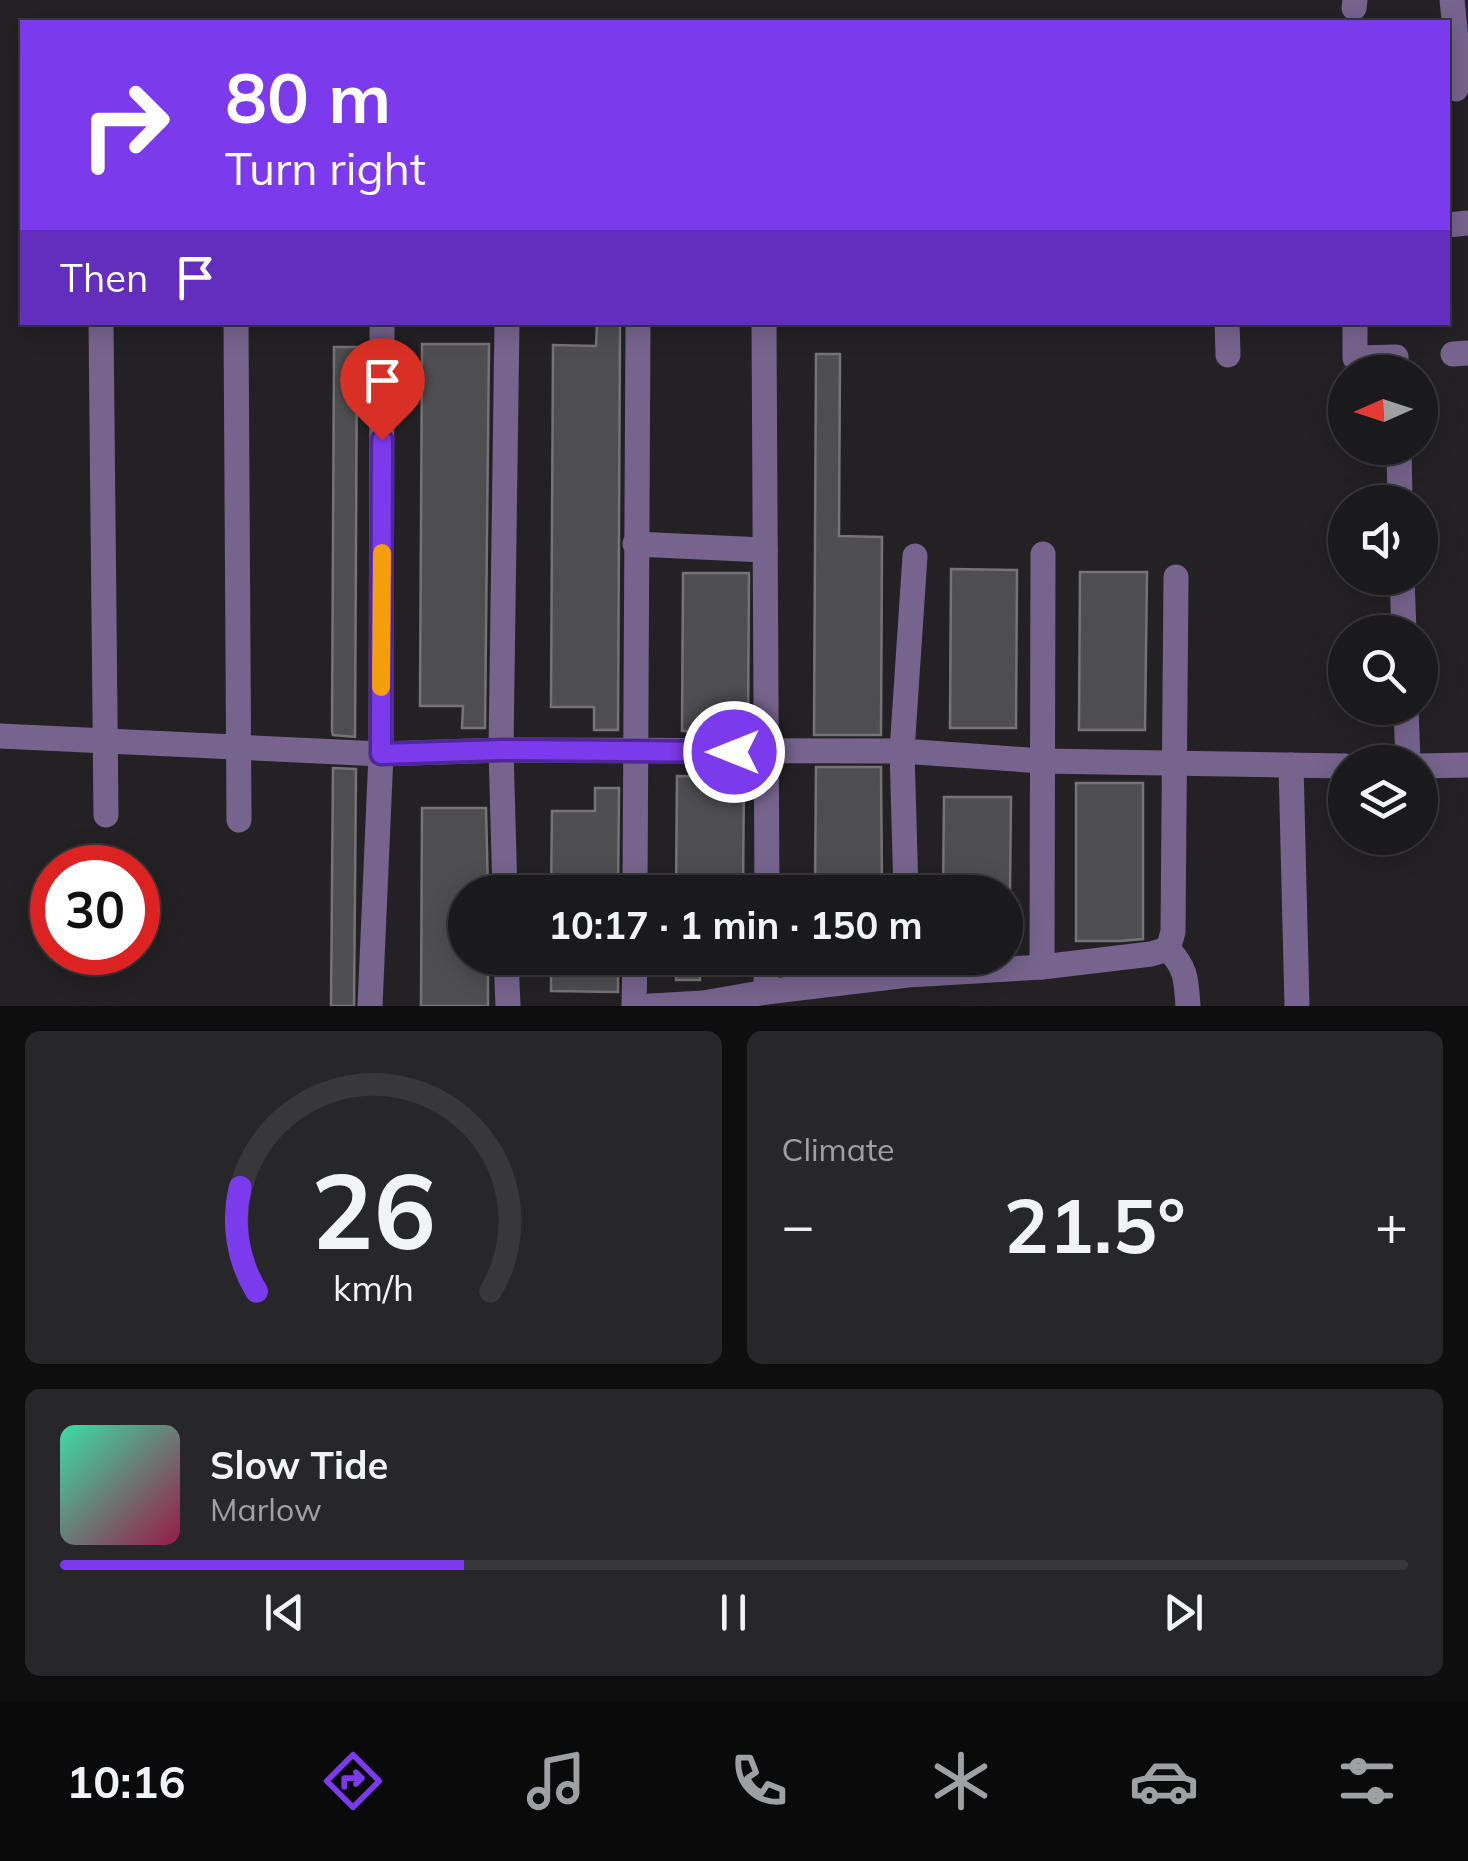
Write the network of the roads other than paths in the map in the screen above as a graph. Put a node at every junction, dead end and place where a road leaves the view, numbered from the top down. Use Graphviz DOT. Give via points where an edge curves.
graph roads {
  1 [pos="1452,0"];
  2 [pos="1457,90"];
  3 [pos="101,325"];
  4 [pos="236,325"];
  5 [pos="382,325"];
  6 [pos="507,325"];
  7 [pos="638,325"];
  8 [pos="764,325"];
  9 [pos="1228,325"];
  10 [pos="1354,325"];
  11 [pos="1228,355"];
  12 [pos="1355,355"];
  13 [pos="635,544"];
  14 [pos="765,550"];
  15 [pos="1043,554"];
  16 [pos="915,556"];
  17 [pos="1176,576"];
  18 [pos="0,736"];
  19 [pos="104,741"];
  20 [pos="237,747"];
  21 [pos="502,750"];
  22 [pos="635,751"];
  23 [pos="902,751"];
  24 [pos="768,752"];
  25 [pos="381,754"];
  26 [pos="1042,761"];
  27 [pos="1176,764"];
  28 [pos="1468,765"];
  29 [pos="1291,766"];
  30 [pos="1328,766"];
  31 [pos="1438,766"];
  32 [pos="106,815"];
  33 [pos="238,820"];
  34 [pos="505,875"];
  35 [pos="635,875"];
  36 [pos="767,875"];
  37 [pos="906,875"];
  38 [pos="1168,949"];
  39 [pos="1023,967"];
  40 [pos="1042,967"];
  41 [pos="507,975"];
  42 [pos="634,975"];
  43 [pos="766,975"];
  44 [pos="859,975"];
  45 [pos="766,992"];
  46 [pos="370,1006"];
  47 [pos="508,1006"];
  48 [pos="634,1006"];
  49 [pos="651,1006"];
  50 [pos="1188,1006"];
  51 [pos="1297,1006"];
  1 -- 2 [label="street"];
  3 -- 19 [label="street"];
  4 -- 20 [label="street"];
  5 -- 25 [label="street"];
  6 -- 21 [label="street"];
  7 -- 13 [label="street"];
  8 -- 14 [label="street"];
  9 -- 11 [label="street"];
  10 -- 12 [label="street"];
  13 -- 14 [label="street"];
  13 -- 22 [label="street"];
  14 -- 24 [label="street"];
  15 -- 26 [label="street"];
  16 -- 23 [label="street"];
  17 -- 27 [label="street"];
  18 -- 19 [label="street"];
  19 -- 20 [label="street"];
  19 -- 32 [label="street"];
  20 -- 25 [label="street"];
  20 -- 33 [label="street"];
  21 -- 22 [label="street"];
  21 -- 25 [label="street"];
  21 -- 34 [label="street"];
  22 -- 24 [label="street"];
  22 -- 35 [label="street"];
  23 -- 24 [label="street"];
  23 -- 26 [label="street"];
  23 -- 37 [label="street"];
  24 -- 36 [label="street"];
  25 -- 46 [label="street"];
  26 -- 27 [label="street"];
  26 -- 40 [label="street"];
  27 -- 29 [label="street"];
  27 -- 38 [label="street"];
  28 -- 31 [label="street"];
  29 -- 30 [label="street"];
  29 -- 51 [label="street"];
  38 -- 40 [label="street"];
  38 -- 50 [label="street" via="1186,976"];
  39 -- 40 [label="street"];
  41 -- 47 [label="street"];
  42 -- 48 [label="street"];
  43 -- 45 [label="street"];
  44 -- 45 [label="street"];
  45 -- 49 [label="street"];
}
